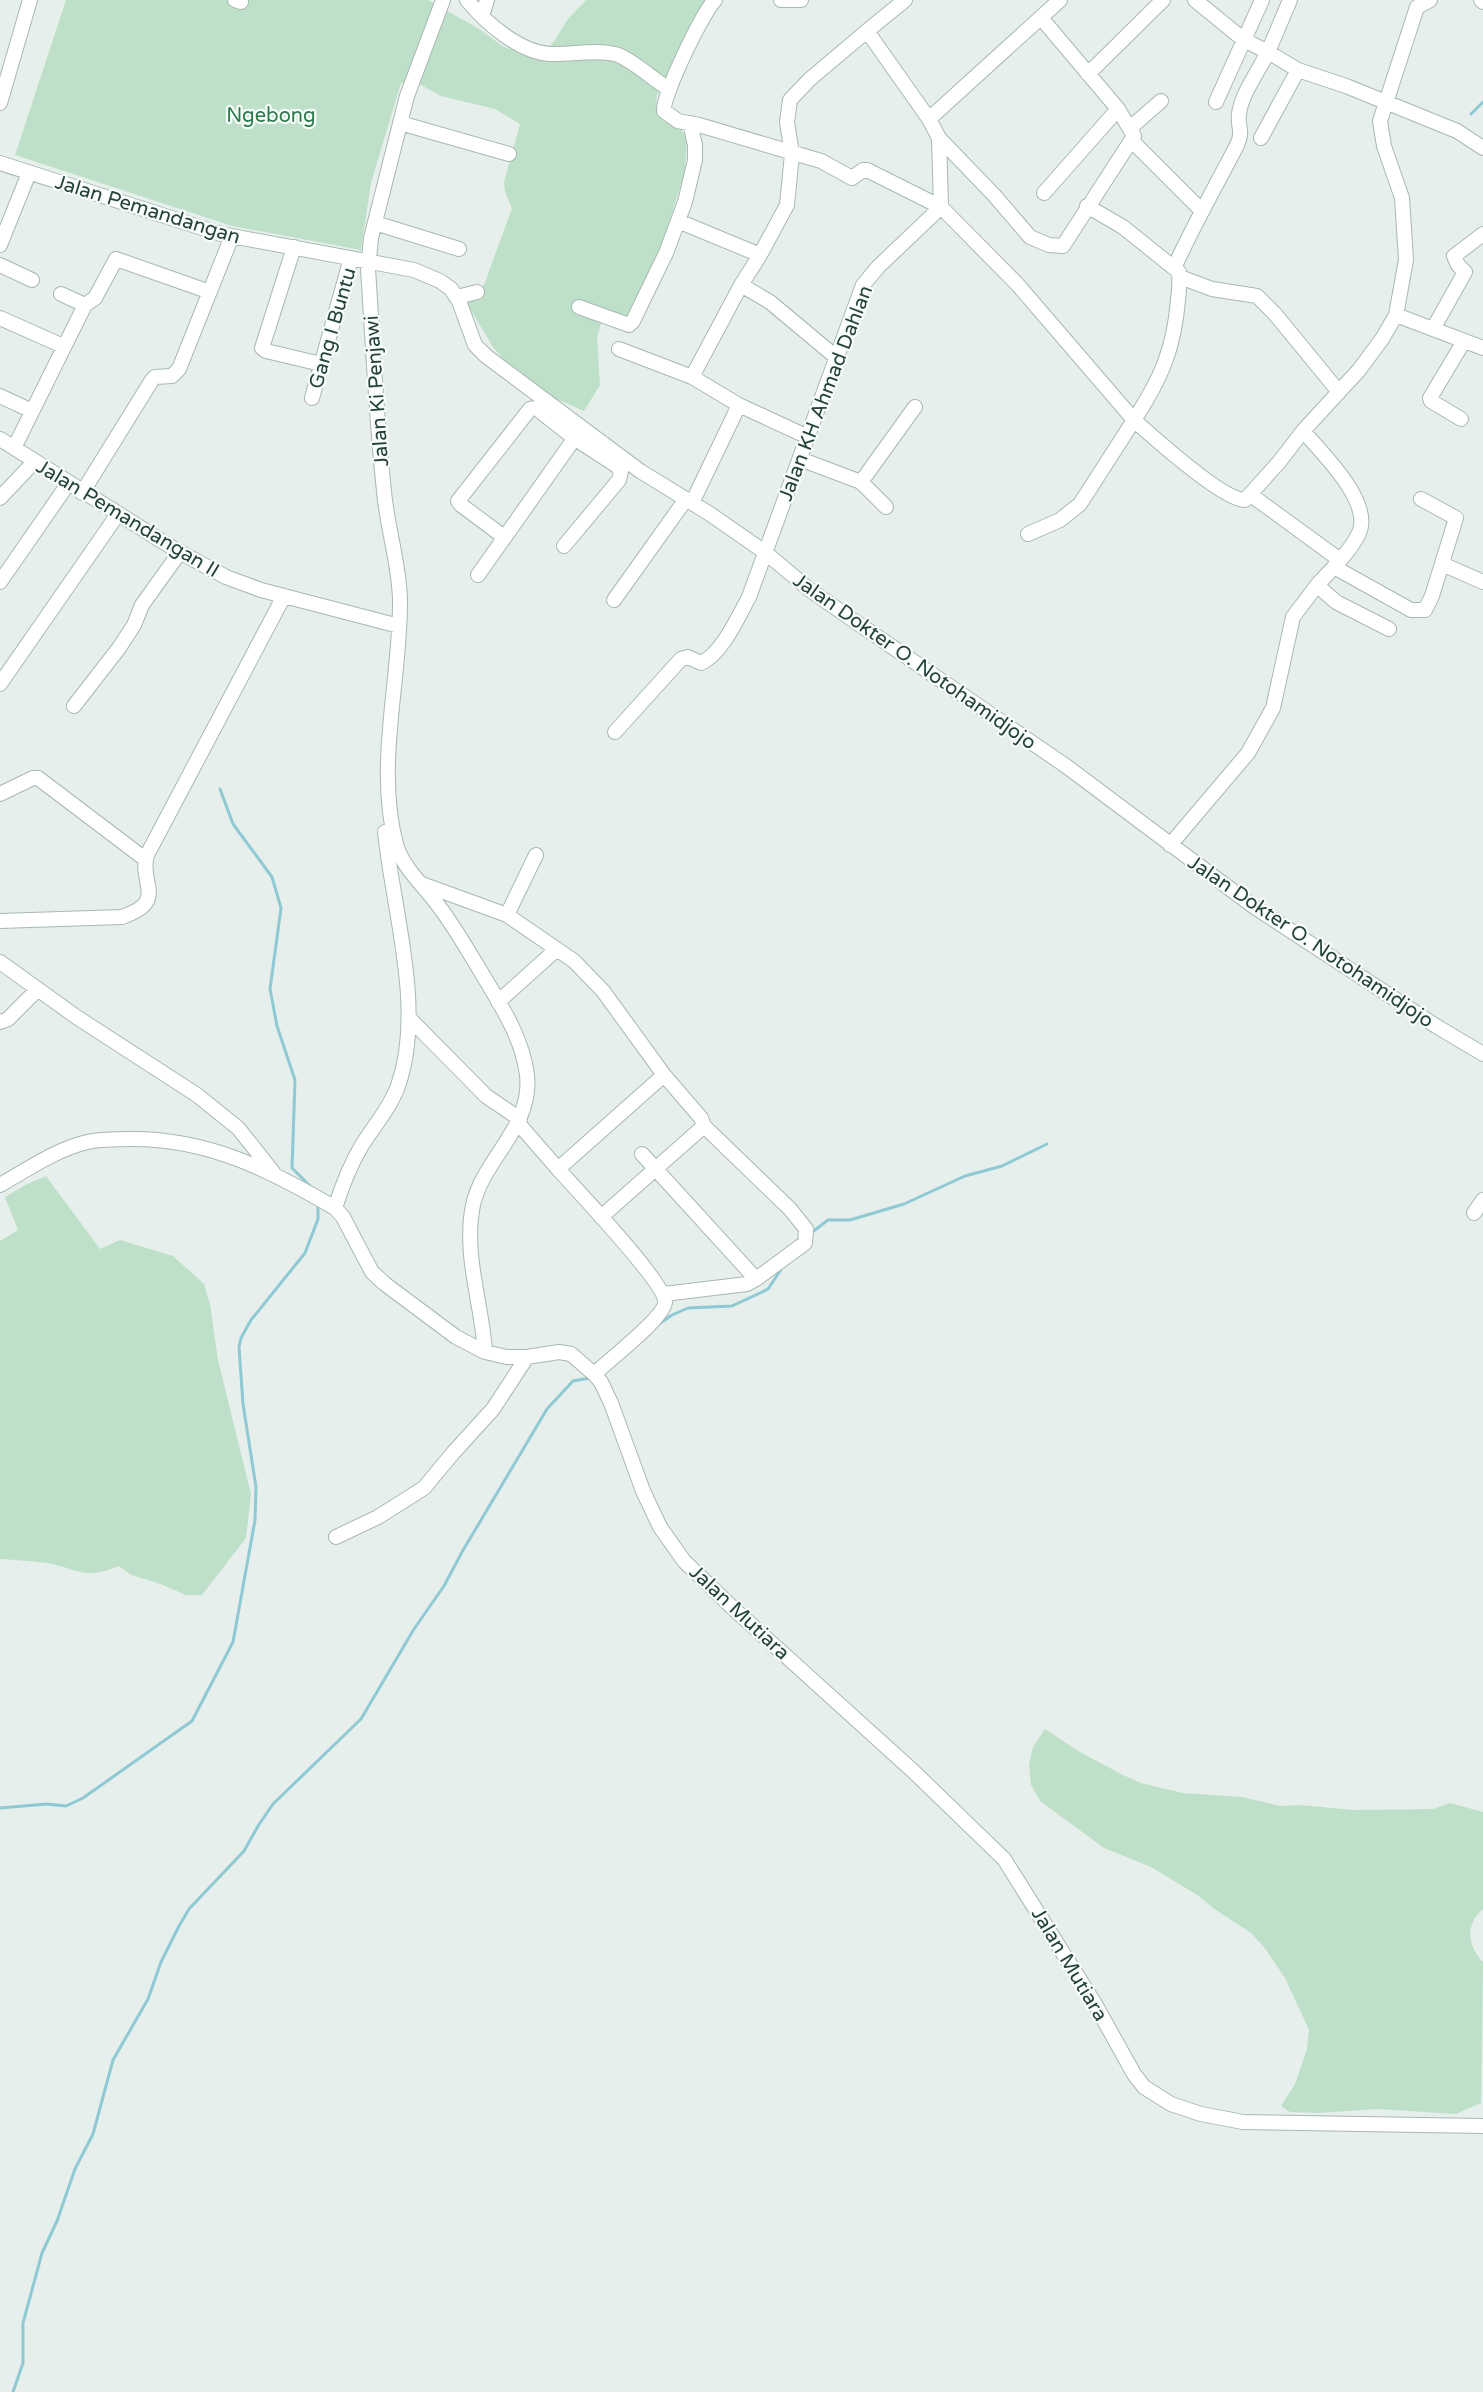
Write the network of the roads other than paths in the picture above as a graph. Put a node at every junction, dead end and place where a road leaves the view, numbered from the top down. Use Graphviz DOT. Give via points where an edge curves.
graph roads {
  1 [pos="30,0"];
  2 [pos="443,0"];
  3 [pos="467,0"];
  4 [pos="487,0"];
  5 [pos="715,0"];
  6 [pos="781,0"];
  7 [pos="801,0"];
  8 [pos="905,0"];
  9 [pos="1060,0"];
  10 [pos="1162,0"];
  11 [pos="1195,0"];
  12 [pos="1262,0"];
  13 [pos="1290,0"];
  14 [pos="1430,0"];
  15 [pos="1415,3"];
  16 [pos="482,16"];
  17 [pos="1042,19"];
  18 [pos="867,31"];
  19 [pos="1244,40"];
  20 [pos="1268,52"];
  21 [pos="1298,70"];
  22 [pos="1088,74"];
  23 [pos="669,89"];
  24 [pos="1161,101"];
  25 [pos="1216,102"];
  26 [pos="0,103"];
  27 [pos="1385,103"];
  28 [pos="1118,109"];
  29 [pos="929,118"];
  30 [pos="400,123"];
  31 [pos="690,123"];
  32 [pos="1131,135"];
  33 [pos="939,138"];
  34 [pos="1262,138"];
  35 [pos="1483,148"];
  36 [pos="509,154"];
  37 [pos="792,154"];
  38 [pos="0,163"];
  39 [pos="29,173"];
  40 [pos="1044,193"];
  41 [pos="1087,206"];
  42 [pos="941,207"];
  43 [pos="1201,210"];
  44 [pos="678,221"];
  45 [pos="375,223"];
  46 [pos="1483,234"];
  47 [pos="232,236"];
  48 [pos="0,245"];
  49 [pos="294,248"];
  50 [pos="459,249"];
  51 [pos="760,255"];
  52 [pos="351,258"];
  53 [pos="368,261"];
  54 [pos="0,265"];
  55 [pos="1177,272"];
  56 [pos="32,280"];
  57 [pos="741,285"];
  58 [pos="210,292"];
  59 [pos="477,292"];
  60 [pos="60,294"];
  61 [pos="457,297"];
  62 [pos="85,305"];
  63 [pos="579,308"];
  64 [pos="1396,315"];
  65 [pos="0,318"];
  66 [pos="1433,329"];
  67 [pos="1464,341"];
  68 [pos="63,346"];
  69 [pos="1483,348"];
  70 [pos="619,349"];
  71 [pos="837,358"];
  72 [pos="321,364"];
  73 [pos="692,377"];
  74 [pos="1339,392"];
  75 [pos="0,396"];
  76 [pos="312,398"];
  77 [pos="739,405"];
  78 [pos="915,407"];
  79 [pos="32,411"];
  80 [pos="1461,419"];
  81 [pos="1134,420"];
  82 [pos="1303,431"];
  83 [pos="578,433"];
  84 [pos="808,437"];
  85 [pos="0,439"];
  86 [pos="14,448"];
  87 [pos="800,459"];
  88 [pos="34,462"];
  89 [pos="861,482"];
  90 [pos="69,484"];
  91 [pos="82,493"];
  92 [pos="1251,495"];
  93 [pos="0,498"];
  94 [pos="1421,499"];
  95 [pos="689,501"];
  96 [pos="886,507"];
  97 [pos="118,514"];
  98 [pos="1028,534"];
  99 [pos="504,537"];
  100 [pos="564,546"];
  101 [pos="180,552"];
  102 [pos="766,553"];
  103 [pos="1337,563"];
  104 [pos="1442,564"];
  105 [pos="478,575"];
  106 [pos="0,582"];
  107 [pos="1483,582"];
  108 [pos="1318,584"];
  109 [pos="284,597"];
  110 [pos="614,600"];
  111 [pos="399,626"];
  112 [pos="1389,628"];
  113 [pos="0,684"];
  114 [pos="74,706"];
  115 [pos="615,732"];
  116 [pos="0,794"];
  117 [pos="389,806"];
  118 [pos="1170,845"];
  119 [pos="536,855"];
  120 [pos="146,859"];
  121 [pos="420,883"];
  122 [pos="507,915"];
  123 [pos="0,921"];
  124 [pos="557,949"];
  125 [pos="0,962"];
  126 [pos="38,989"];
  127 [pos="498,1002"];
  128 [pos="409,1018"];
  129 [pos="0,1022"];
  130 [pos="1483,1054"];
  131 [pos="664,1076"];
  132 [pos="519,1121"];
  133 [pos="704,1126"];
  134 [pos="642,1154"];
  135 [pos="655,1168"];
  136 [pos="558,1169"];
  137 [pos="276,1176"];
  138 [pos="0,1185"];
  139 [pos="1483,1200"];
  140 [pos="335,1208"];
  141 [pos="1474,1213"];
  142 [pos="601,1217"];
  143 [pos="756,1280"];
  144 [pos="664,1294"];
  145 [pos="485,1352"];
  146 [pos="527,1357"];
  147 [pos="595,1375"];
  148 [pos="336,1537"];
  149 [pos="1483,2126"];
  1 -- 26 [label="street"];
  2 -- 30 [label="street, Jalan Ki Penjawi"];
  3 -- 16 [label="street"];
  4 -- 16 [label="street"];
  5 -- 23 [label="street"];
  6 -- 7 [label="street"];
  8 -- 18 [label="street"];
  9 -- 17 [label="street"];
  10 -- 22 [label="street"];
  11 -- 19 [label="street"];
  12 -- 19 [label="street"];
  13 -- 20 [label="street"];
  14 -- 15 [label="street"];
  15 -- 27 [label="street"];
  16 -- 23 [label="street" via="533,50 550,54 617,54"];
  17 -- 22 [label="street"];
  17 -- 29 [label="street"];
  18 -- 29 [label="street"];
  18 -- 37 [label="street" via="790,100 787,122"];
  19 -- 20 [label="street"];
  19 -- 25 [label="street"];
  20 -- 21 [label="street"];
  20 -- 43 [label="street" via="1239,114 1241,133 1237,146"];
  21 -- 27 [label="street"];
  21 -- 34 [label="street"];
  22 -- 28 [label="street"];
  23 -- 31 [label="street" via="664,111 674,119"];
  24 -- 32 [label="street"];
  27 -- 35 [label="street" via="1457,131"];
  27 -- 64 [label="street" via="1381,134 1402,198 1405,235 1406,260"];
  28 -- 32 [label="street"];
  28 -- 40 [label="street"];
  29 -- 33 [label="street"];
  30 -- 36 [label="street"];
  30 -- 45 [label="street, Jalan Ki Penjawi"];
  31 -- 37 [label="street"];
  31 -- 44 [label="street" via="695,160"];
  32 -- 41 [label="street"];
  32 -- 43 [label="street"];
  33 -- 41 [label="street" via="1034,239 1063,246"];
  33 -- 42 [label="street"];
  37 -- 42 [label="street" via="821,161 852,178 867,170"];
  37 -- 51 [label="street" via="788,205"];
  38 -- 39 [label="street, Jalan Pemandangan"];
  39 -- 47 [label="street, Jalan Pemandangan"];
  39 -- 48 [label="street"];
  41 -- 55 [label="street" via="1123,227"];
  42 -- 71 [label="street, Jalan KH Ahmad Dahlan" via="867,279"];
  42 -- 81 [label="street" via="1018,285"];
  43 -- 55 [label="street"];
  44 -- 51 [label="street"];
  44 -- 63 [label="street" via="655,279 631,324"];
  45 -- 50 [label="street"];
  45 -- 53 [label="street, Jalan Ki Penjawi"];
  46 -- 66 [label="street" via="1455,256 1465,272"];
  47 -- 49 [label="street, Jalan Pemandangan"];
  47 -- 58 [label="street"];
  49 -- 52 [label="street, Jalan Pemandangan"];
  49 -- 72 [label="street" via="262,348"];
  51 -- 57 [label="street"];
  52 -- 53 [label="street, Jalan Pemandangan"];
  52 -- 72 [label="street, Gang I Buntu"];
  53 -- 61 [label="street" via="423,273 446,285"];
  53 -- 111 [label="street, Jalan Ki Penjawi" via="381,462 398,585"];
  54 -- 56 [label="street"];
  55 -- 74 [label="street" via="1212,289 1257,296"];
  55 -- 81 [label="street" via="1172,347 1151,394"];
  57 -- 71 [label="street" via="770,302"];
  57 -- 73 [label="street"];
  58 -- 62 [label="street" via="116,258 95,298"];
  58 -- 91 [label="street" via="179,369 152,380"];
  59 -- 61 [label="street"];
  60 -- 62 [label="street"];
  61 -- 83 [label="street, Jalan Dokter O. Notohamidjojo" via="475,345"];
  62 -- 68 [label="street"];
  64 -- 66 [label="street"];
  64 -- 74 [label="street" via="1371,355"];
  65 -- 68 [label="street"];
  66 -- 67 [label="street"];
  67 -- 69 [label="street"];
  67 -- 80 [label="street" via="1430,398"];
  68 -- 79 [label="street"];
  70 -- 73 [label="street"];
  71 -- 84 [label="street, Jalan KH Ahmad Dahlan"];
  72 -- 76 [label="street, Gang I Buntu"];
  73 -- 77 [label="street"];
  74 -- 82 [label="street"];
  75 -- 79 [label="street"];
  77 -- 84 [label="street"];
  77 -- 95 [label="street"];
  78 -- 89 [label="street"];
  79 -- 86 [label="street"];
  81 -- 92 [label="street" via="1229,494 1243,501"];
  81 -- 98 [label="street" via="1080,504 1060,520"];
  82 -- 92 [label="street"];
  82 -- 103 [label="street" via="1336,470 1360,508 1360,531"];
  83 -- 95 [label="street, Jalan Dokter O. Notohamidjojo"];
  83 -- 99 [label="street"];
  83 -- 99 [label="street" via="533,407 459,497 461,505"];
  83 -- 100 [label="street" via="617,466 621,475"];
  84 -- 87 [label="street, Jalan KH Ahmad Dahlan"];
  85 -- 86 [label="street, Jalan Pemandangan II"];
  86 -- 88 [label="street, Jalan Pemandangan II"];
  87 -- 89 [label="street"];
  87 -- 102 [label="street, Jalan KH Ahmad Dahlan"];
  88 -- 90 [label="street, Jalan Pemandangan II"];
  88 -- 93 [label="street"];
  89 -- 96 [label="street"];
  90 -- 91 [label="street, Jalan Pemandangan II"];
  90 -- 106 [label="street"];
  91 -- 97 [label="street, Jalan Pemandangan II"];
  92 -- 103 [label="street"];
  94 -- 104 [label="street" via="1456,518"];
  95 -- 102 [label="street, Jalan Dokter O. Notohamidjojo"];
  95 -- 110 [label="street"];
  97 -- 101 [label="street, Jalan Pemandangan II"];
  97 -- 113 [label="street"];
  99 -- 105 [label="street"];
  101 -- 109 [label="street, Jalan Pemandangan II" via="226,577"];
  101 -- 114 [label="street" via="142,605 119,648"];
  102 -- 115 [label="street, Jalan KH Ahmad Dahlan" via="749,597 727,637 704,663 688,657 681,660"];
  102 -- 118 [label="street, Jalan Dokter O. Notohamidjojo" via="819,596 1066,766"];
  103 -- 104 [label="street" via="1420,611 1425,610 1432,596"];
  103 -- 108 [label="street"];
  104 -- 107 [label="street"];
  108 -- 112 [label="street" via="1336,602"];
  108 -- 118 [label="street" via="1293,616 1273,708 1248,753"];
  109 -- 111 [label="street, Jalan Pemandangan II"];
  109 -- 120 [label="street"];
  111 -- 117 [label="street, Jalan Ki Penjawi" via="389,727"];
  116 -- 120 [label="street" via="38,778"];
  117 -- 121 [label="street" via="400,856"];
  117 -- 128 [label="street" via="385,833 405,963"];
  118 -- 130 [label="street, Jalan Dokter O. Notohamidjojo" via="1289,930"];
  119 -- 122 [label="street"];
  120 -- 123 [label="street" via="148,898 130,914 98,919"];
  121 -- 122 [label="street"];
  121 -- 127 [label="street" via="452,925"];
  122 -- 124 [label="street"];
  124 -- 127 [label="street"];
  124 -- 131 [label="street" via="603,991"];
  125 -- 126 [label="street"];
  126 -- 129 [label="street"];
  126 -- 137 [label="street" via="214,1108 238,1128"];
  127 -- 132 [label="street" via="508,1018 526,1070 527,1089"];
  128 -- 132 [label="street" via="486,1096"];
  128 -- 140 [label="street" via="393,1099 352,1163"];
  131 -- 133 [label="street"];
  131 -- 136 [label="street"];
  132 -- 136 [label="street"];
  132 -- 145 [label="street" via="473,1204 471,1252"];
  133 -- 135 [label="street"];
  133 -- 143 [label="street" via="806,1229 807,1239 802,1246"];
  134 -- 135 [label="street"];
  135 -- 142 [label="street"];
  135 -- 143 [label="street"];
  136 -- 142 [label="street"];
  137 -- 138 [label="street, Jalan Mutiara" via="204,1147 120,1138 88,1142 58,1152"];
  137 -- 140 [label="street, Jalan Mutiara"];
  139 -- 141 [label="street"];
  140 -- 145 [label="street, Jalan Mutiara" via="378,1278 456,1337"];
  142 -- 144 [label="street"];
  143 -- 144 [label="street"];
  144 -- 147 [label="street" via="659,1316"];
  145 -- 146 [label="street, Jalan Mutiara"];
  146 -- 147 [label="street, Jalan Mutiara" via="571,1354"];
  146 -- 148 [label="street" via="493,1409 424,1488"];
  147 -- 149 [label="street, Jalan Mutiara" via="611,1403 647,1500 684,1561 1004,1858 1144,2087 1172,2104 1243,2122"];
}
